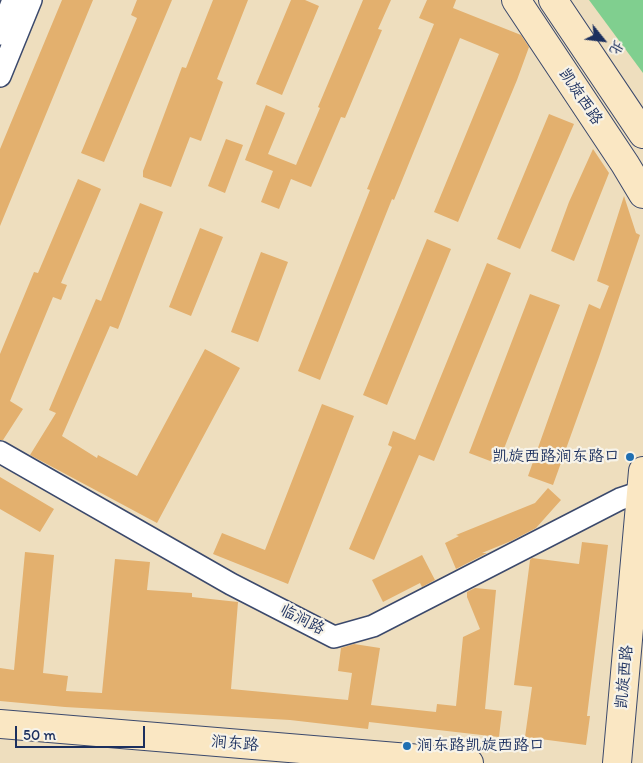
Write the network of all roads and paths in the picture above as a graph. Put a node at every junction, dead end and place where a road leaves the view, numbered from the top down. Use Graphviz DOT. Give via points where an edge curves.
graph roads {
  1 [pos="13,0"];
  2 [pos="31,0"];
  3 [pos="516,0"];
  4 [pos="553,0"];
  5 [pos="0,34"];
  6 [pos="0,76"];
  7 [pos="643,134"];
  8 [pos="643,194"];
  9 [pos="0,452"];
  10 [pos="642,481"];
  11 [pos="0,724"];
  12 [pos="0,735"];
  13 [pos="342,763"];
  14 [pos="470,763"];
  15 [pos="617,763"];
  1 -- 5 [label="street"];
  2 -- 6 [label="street"];
  3 -- 8 [label="street, 凯旋西路"];
  4 -- 7 [label="street, 凯旋西路"];
  9 -- 10 [label="street, 临涧路" via="231,584 334,637 372,626 620,499"];
  10 -- 15 [label="street, 凯旋西路"];
  11 -- 14 [label="street, 涧东路"];
  12 -- 13 [label="street, 涧东路"];
}
